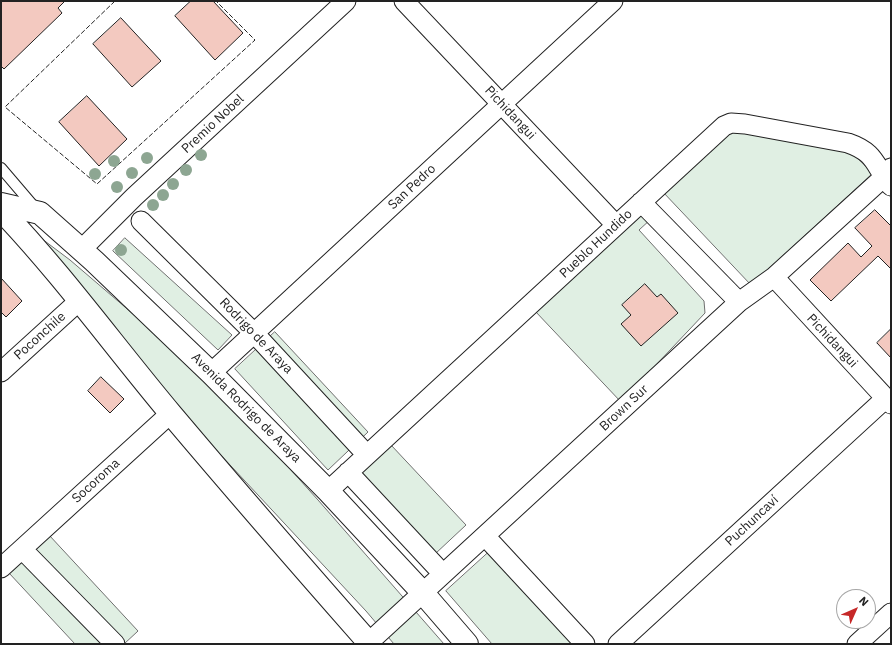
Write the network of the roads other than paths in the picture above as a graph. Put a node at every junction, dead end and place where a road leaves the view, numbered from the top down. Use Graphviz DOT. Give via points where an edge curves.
graph roads {
  1 [pos="346,1"];
  2 [pos="404,1"];
  3 [pos="613,1"];
  4 [pos="502,104"];
  5 [pos="1,168"];
  6 [pos="889,177"];
  7 [pos="641,202"];
  8 [pos="1,204"];
  9 [pos="1,210"];
  10 [pos="40,213"];
  11 [pos="141,221"];
  12 [pos="616,225"];
  13 [pos="82,249"];
  14 [pos="774,277"];
  15 [pos="79,301"];
  16 [pos="739,302"];
  17 [pos="254,333"];
  18 [pos="1,372"];
  19 [pos="211,373"];
  20 [pos="888,401"];
  21 [pos="171,413"];
  22 [pos="367,455"];
  23 [pos="348,472"];
  24 [pos="328,491"];
  25 [pos="485,536"];
  26 [pos="22,549"];
  27 [pos="1,568"];
  28 [pos="443,574"];
  29 [pos="423,593"];
  30 [pos="891,613"];
  31 [pos="369,643"];
  32 [pos="115,644"];
  33 [pos="467,644"];
  34 [pos="584,644"];
  35 [pos="618,644"];
  36 [pos="858,644"];
  1 -- 13 [label="street, Premio Nobel" via="134,197"];
  2 -- 4 [label="street, Pichidangui"];
  3 -- 4 [label="street, San Pedro"];
  4 -- 12 [label="street, Pichidangui"];
  4 -- 17 [label="street, San Pedro"];
  5 -- 10 [label="lane"];
  6 -- 7 [label="street, Pueblo Hundido" via="868,152 858,146 731,123"];
  6 -- 14 [label="street, Brown Sur"];
  7 -- 12 [label="street, Pueblo Hundido"];
  7 -- 16 [label="street"];
  8 -- 10 [label="main road, Avenida Rodrigo de Araya"];
  9 -- 15 [label="main road"];
  10 -- 13 [label="main road, Avenida Rodrigo de Araya"];
  11 -- 17 [label="street, Rodrigo de Araya"];
  12 -- 22 [label="street, Pueblo Hundido"];
  13 -- 19 [label="main road, Avenida Rodrigo de Araya"];
  14 -- 16 [label="street, Brown Sur"];
  14 -- 20 [label="street, Pichidangui"];
  15 -- 18 [label="street, Poconchile"];
  15 -- 21 [label="main road"];
  16 -- 25 [label="street, Brown Sur"];
  17 -- 19 [label="street, San Pedro"];
  17 -- 22 [label="street, Rodrigo de Araya"];
  19 -- 24 [label="main road, Avenida Rodrigo de Araya"];
  20 -- 35 [label="street, Puchuncaví"];
  21 -- 26 [label="street, Socoroma"];
  21 -- 31 [label="main road"];
  22 -- 23 [label="street, Pueblo Hundido"];
  23 -- 24 [label="street, Pueblo Hundido"];
  23 -- 28 [label="street"];
  24 -- 29 [label="main road, Avenida Rodrigo de Araya"];
  25 -- 28 [label="street, Brown Sur"];
  25 -- 34 [label="street"];
  26 -- 27 [label="street, Socoroma"];
  26 -- 32 [label="street"];
  28 -- 29 [label="street, Brown Sur"];
  29 -- 31 [label="street, Brown Sur"];
  29 -- 33 [label="main road, Avenida Rodrigo de Araya"];
  30 -- 36 [label="street"];
}
